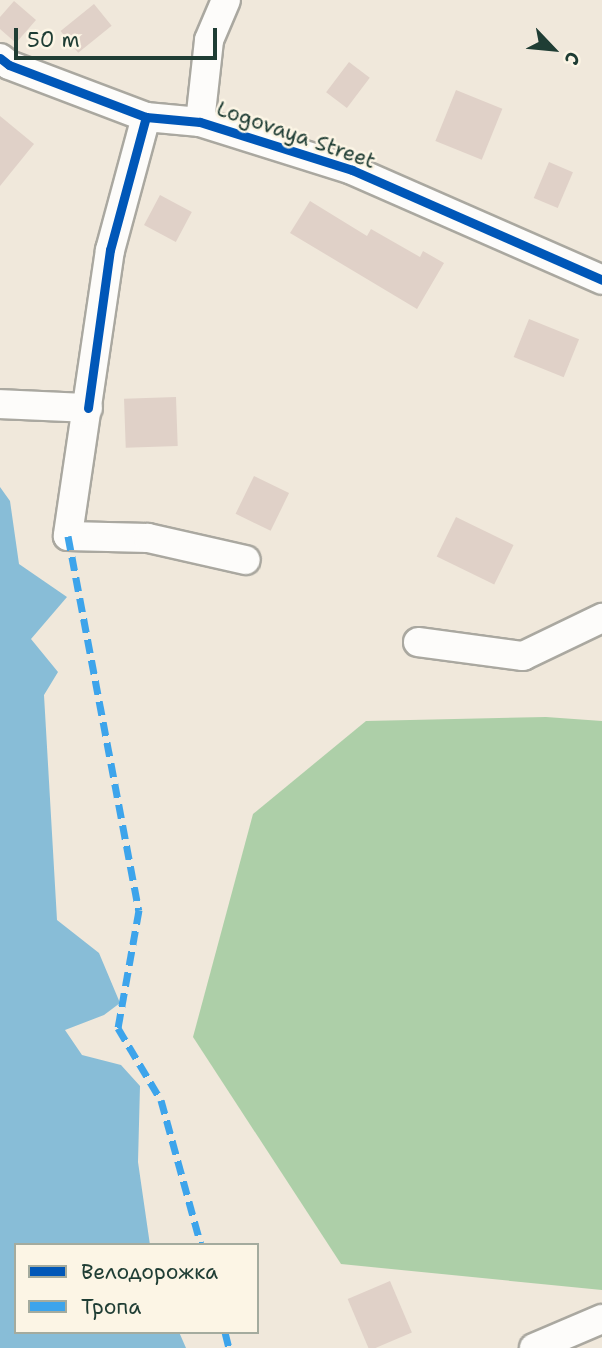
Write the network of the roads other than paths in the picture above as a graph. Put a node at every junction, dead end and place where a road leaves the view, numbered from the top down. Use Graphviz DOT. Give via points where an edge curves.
graph roads {
  1 [pos="226,0"];
  2 [pos="3,66"];
  3 [pos="146,117"];
  4 [pos="200,121"];
  5 [pos="602,280"];
  6 [pos="0,404"];
  7 [pos="88,408"];
  8 [pos="246,560"];
  9 [pos="602,618"];
  10 [pos="418,642"];
  11 [pos="602,1319"];
  12 [pos="534,1348"];
  1 -- 4 [label="street" via="209,40"];
  2 -- 3 [label="street, Logovaya Street"];
  3 -- 4 [label="street, Logovaya Street"];
  3 -- 7 [label="street" via="110,250"];
  4 -- 5 [label="street, Logovaya Street" via="352,170"];
  6 -- 7 [label="street"];
  7 -- 8 [label="street" via="68,536 148,538"];
  9 -- 10 [label="street" via="523,656"];
  11 -- 12 [label="street"];
}
